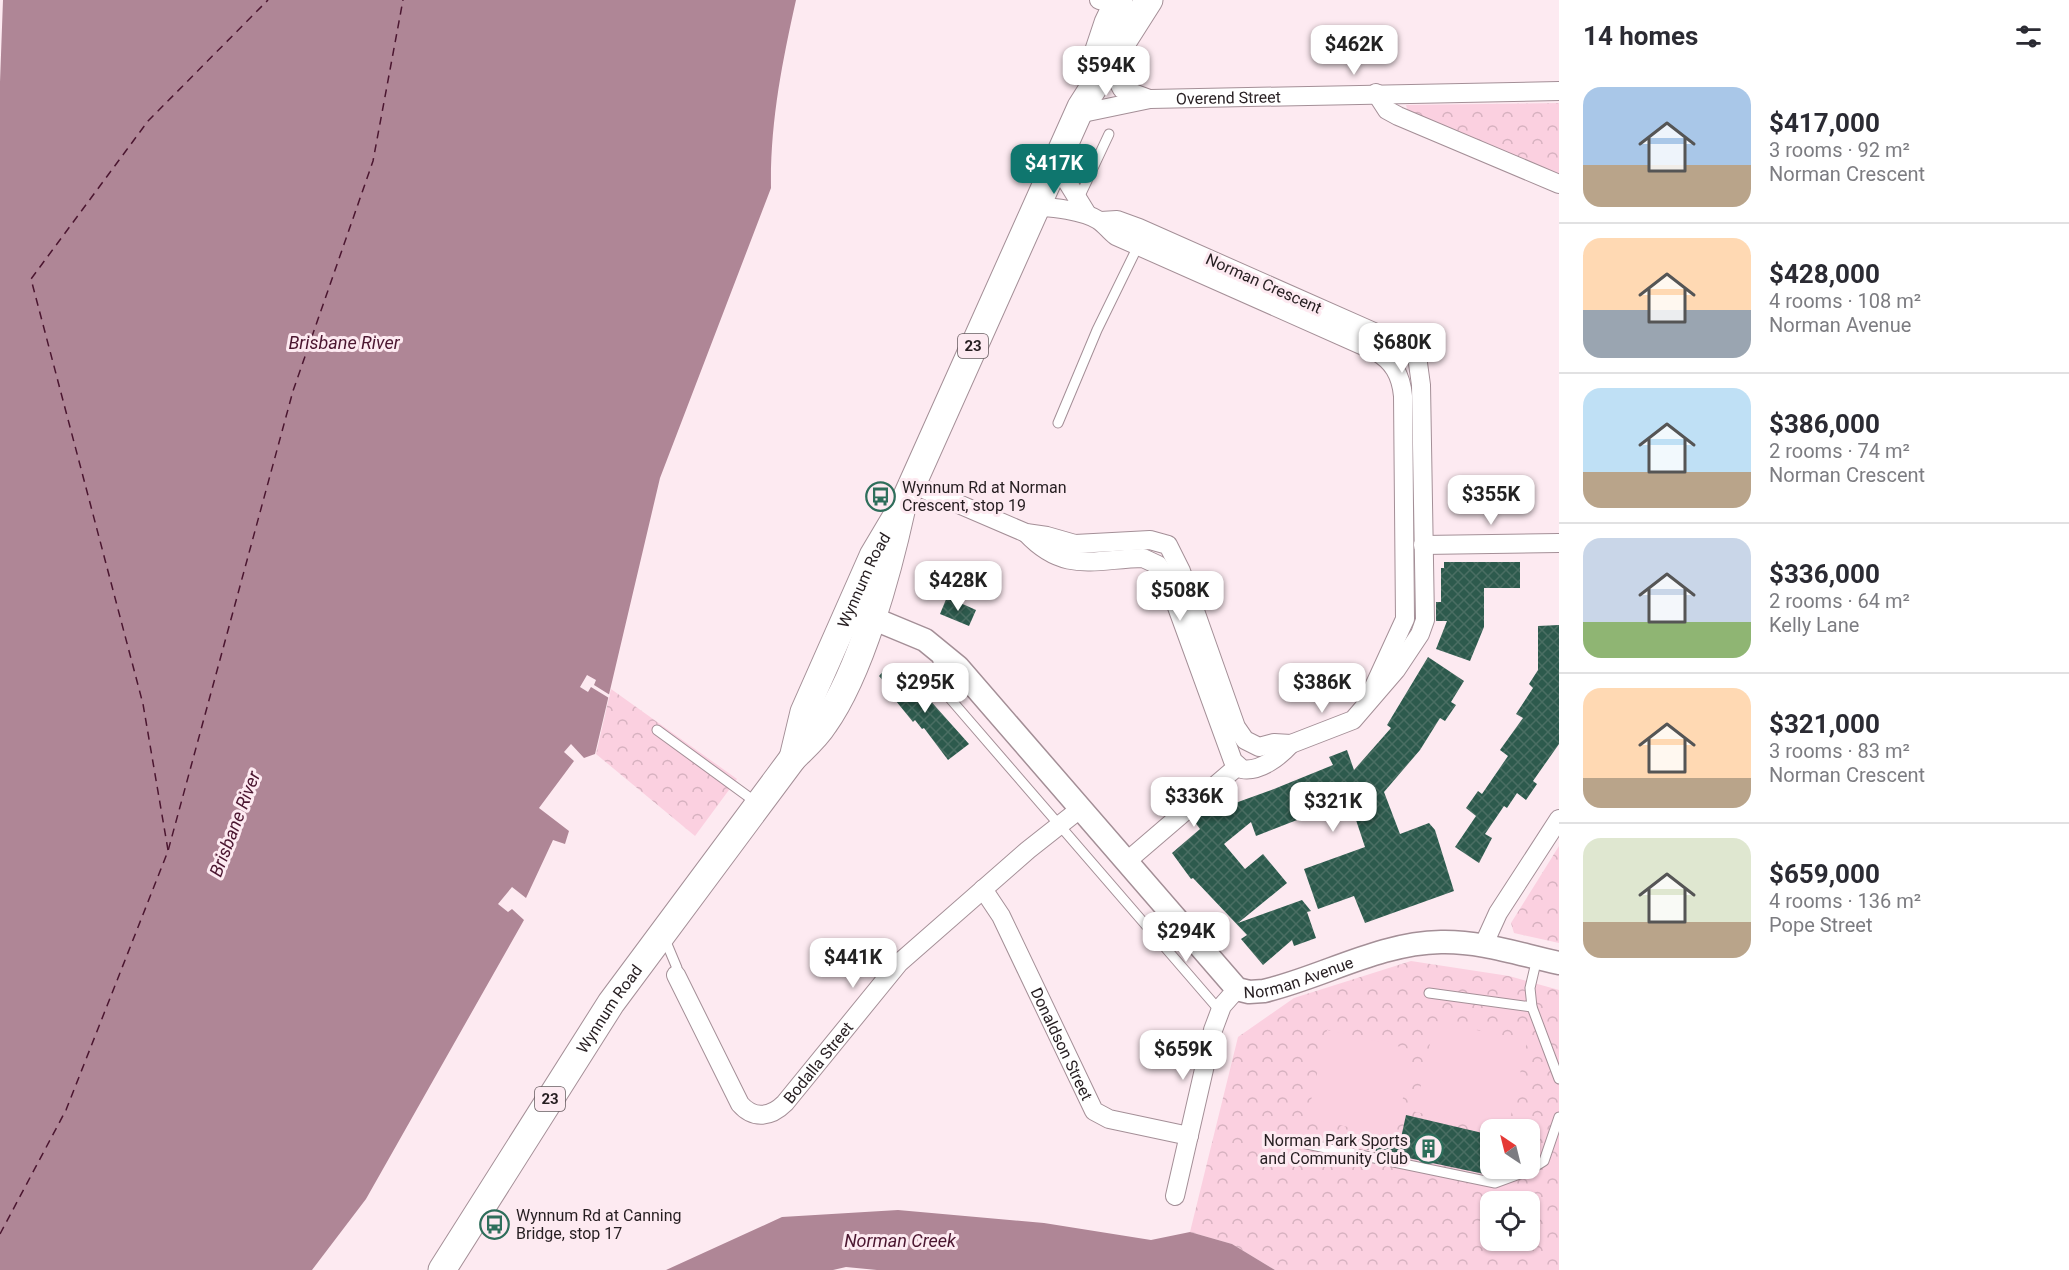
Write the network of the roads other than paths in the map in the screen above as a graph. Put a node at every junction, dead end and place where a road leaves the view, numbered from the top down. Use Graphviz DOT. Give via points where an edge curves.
graph roads {
  1 [pos="1149,0"];
  2 [pos="1119,1"];
  3 [pos="1112,56"];
  4 [pos="1559,91"];
  5 [pos="1376,93"];
  6 [pos="1150,99"];
  7 [pos="1079,110"];
  8 [pos="1109,134"];
  9 [pos="1058,158"];
  10 [pos="1559,184"];
  11 [pos="1035,208"];
  12 [pos="1089,212"];
  13 [pos="1138,246"];
  14 [pos="1058,423"];
  15 [pos="907,496"];
  16 [pos="1026,533"];
  17 [pos="1559,543"];
  18 [pos="1423,545"];
  19 [pos="861,613"];
  20 [pos="936,647"];
  21 [pos="1368,703"];
  22 [pos="657,730"];
  23 [pos="1291,744"];
  24 [pos="1238,766"];
  25 [pos="759,805"];
  26 [pos="1080,809"];
  27 [pos="1559,819"];
  28 [pos="1058,826"];
  29 [pos="1126,862"];
  30 [pos="983,889"];
  31 [pos="663,932"];
  32 [pos="1483,946"];
  33 [pos="1537,958"];
  34 [pos="1559,963"];
  35 [pos="676,975"];
  36 [pos="1237,989"];
  37 [pos="1429,993"];
  38 [pos="1532,1007"];
  39 [pos="1220,1011"];
  40 [pos="1559,1079"];
  41 [pos="1559,1117"];
  42 [pos="1189,1136"];
  43 [pos="1302,1143"];
  44 [pos="1175,1196"];
  45 [pos="442,1270"];
  1 -- 3 [label="main road, Wynnum Road / 23"];
  2 -- 7 [label="main road, Wynnum Road / 23" via="1103,35"];
  3 -- 6 [label="street, Overend Street" via="1113,72 1122,89"];
  3 -- 7 [label="main road, Wynnum Road / 23"];
  4 -- 5 [label="street, Overend Street"];
  5 -- 6 [label="street, Overend Street"];
  5 -- 10 [label="street" via="1387,110 1398,116"];
  6 -- 7 [label="street, Overend Street"];
  7 -- 9 [label="main road, Wynnum Road / 23"];
  8 -- 12 [label="lane"];
  9 -- 11 [label="main road, Wynnum Road / 23"];
  9 -- 12 [label="street, Norman Crescent"];
  11 -- 12 [label="street, Norman Crescent"];
  11 -- 15 [label="main road, Wynnum Road / 23"];
  12 -- 13 [label="street, Norman Crescent" via="1112,233"];
  12 -- 18 [label="street, Norman Crescent" via="1139,228 1402,345 1416,355 1421,385"];
  13 -- 14 [label="lane"];
  13 -- 21 [label="street, Norman Crescent" via="1375,351 1396,370 1403,396 1405,619"];
  15 -- 16 [label="street, Norman Crescent"];
  15 -- 19 [label="main road, Wynnum Road / 23"];
  16 -- 23 [label="street, Norman Crescent" via="1075,544 1150,540 1168,545 1182,571 1239,733 1255,746"];
  16 -- 24 [label="street, Norman Crescent" via="1041,548 1068,561 1143,558 1162,569 1226,746"];
  17 -- 18 [label="street"];
  18 -- 21 [label="street, Norman Crescent" via="1424,626 1396,670"];
  19 -- 20 [label="street, Norman Avenue"];
  19 -- 25 [label="main road, Wynnum Road / 23" via="804,712 793,758"];
  20 -- 26 [label="street, Norman Avenue" via="971,681"];
  20 -- 28 [label="lane" via="941,685 947,695"];
  21 -- 23 [label="street, Norman Crescent" via="1347,723"];
  22 -- 25 [label="lane"];
  23 -- 24 [label="street, Norman Crescent" via="1270,762 1247,770"];
  24 -- 29 [label="street"];
  25 -- 31 [label="main road, Wynnum Road / 23"];
  26 -- 28 [label="street, Bodalla Street"];
  26 -- 29 [label="street, Norman Avenue"];
  27 -- 32 [label="street" via="1498,912"];
  28 -- 30 [label="street, Bodalla Street"];
  28 -- 39 [label="lane"];
  29 -- 36 [label="street, Norman Avenue"];
  30 -- 35 [label="street, Bodalla Street" via="899,963 786,1103 770,1114 754,1114 740,1104"];
  30 -- 42 [label="street, Donaldson Street" via="1000,916 1094,1111 1108,1119"];
  31 -- 35 [label="lane, Bodalla Street"];
  31 -- 45 [label="main road, Wynnum Road / 23" via="611,1003"];
  32 -- 33 [label="street, Norman Avenue"];
  32 -- 36 [label="street, Norman Avenue" via="1414,944 1270,990 1255,993"];
  33 -- 34 [label="street, Norman Avenue"];
  33 -- 38 [label="lane" via="1530,988"];
  36 -- 39 [label="street"];
  37 -- 38 [label="lane"];
  38 -- 40 [label="lane"];
  39 -- 42 [label="street"];
  41 -- 43 [label="lane" via="1544,1161 1495,1183"];
  42 -- 44 [label="street"];
}
